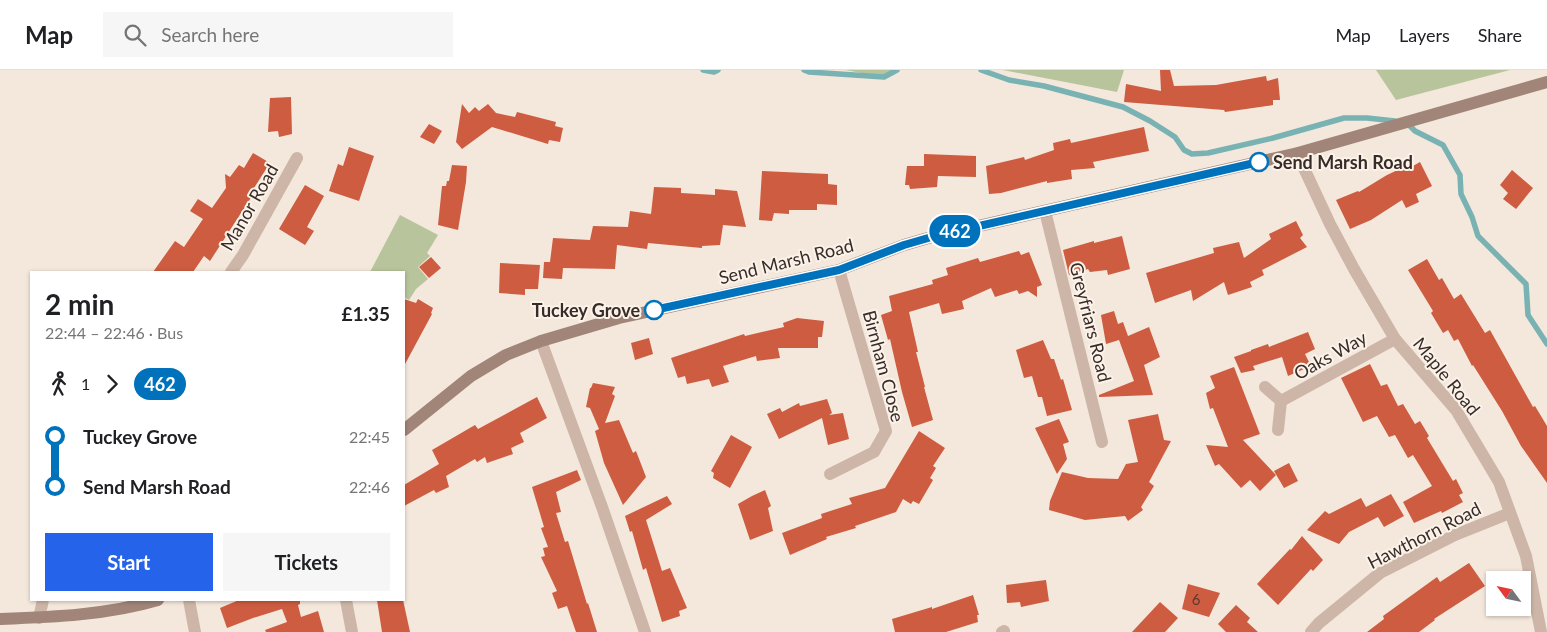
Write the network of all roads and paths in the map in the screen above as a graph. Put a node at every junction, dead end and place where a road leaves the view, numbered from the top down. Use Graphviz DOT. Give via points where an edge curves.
graph roads {
  1 [pos="1547,82"];
  2 [pos="1298,153"];
  3 [pos="297,158"];
  4 [pos="1045,211"];
  5 [pos="839,270"];
  6 [pos="231,271"];
  7 [pos="1395,339"];
  8 [pos="541,341"];
  9 [pos="1265,387"];
  10 [pos="1281,401"];
  11 [pos="405,429"];
  12 [pos="1278,430"];
  13 [pos="1102,442"];
  14 [pos="830,474"];
  15 [pos="1510,512"];
  16 [pos="43,601"];
  17 [pos="154,601"];
  18 [pos="189,601"];
  19 [pos="346,601"];
  20 [pos="39,618"];
  21 [pos="0,619"];
  22 [pos="195,632"];
  23 [pos="352,632"];
  24 [pos="645,632"];
  25 [pos="1310,632"];
  26 [pos="1541,632"];
  1 -- 2 [label="main road, Send Marsh Road"];
  2 -- 4 [label="main road, Send Marsh Road"];
  2 -- 7 [label="street, Maple Road" via="1330,224"];
  3 -- 6 [label="street, Manor Road"];
  4 -- 5 [label="main road, Send Marsh Road" via="904,245"];
  4 -- 13 [label="street, Greyfriars Road"];
  5 -- 8 [label="main road, Send Marsh Road" via="619,318"];
  5 -- 14 [label="street, Birnham Close" via="886,430 874,452"];
  7 -- 10 [label="street, Oaks Way"];
  7 -- 15 [label="street, Maple Road" via="1456,410 1498,482"];
  8 -- 11 [label="main road, Send Marsh Road" via="506,355 471,376"];
  8 -- 24 [label="street"];
  9 -- 10 [label="street, Oaks Way"];
  10 -- 12 [label="street, Oaks Way"];
  15 -- 25 [label="street, Hawthorn Road" via="1454,535 1380,573"];
  15 -- 26 [label="street, Maple Road" via="1526,556"];
  16 -- 20 [label="street"];
  17 -- 20 [label="main road"];
  18 -- 22 [label="street"];
  19 -- 23 [label="street"];
  20 -- 21 [label="main road"];
}
